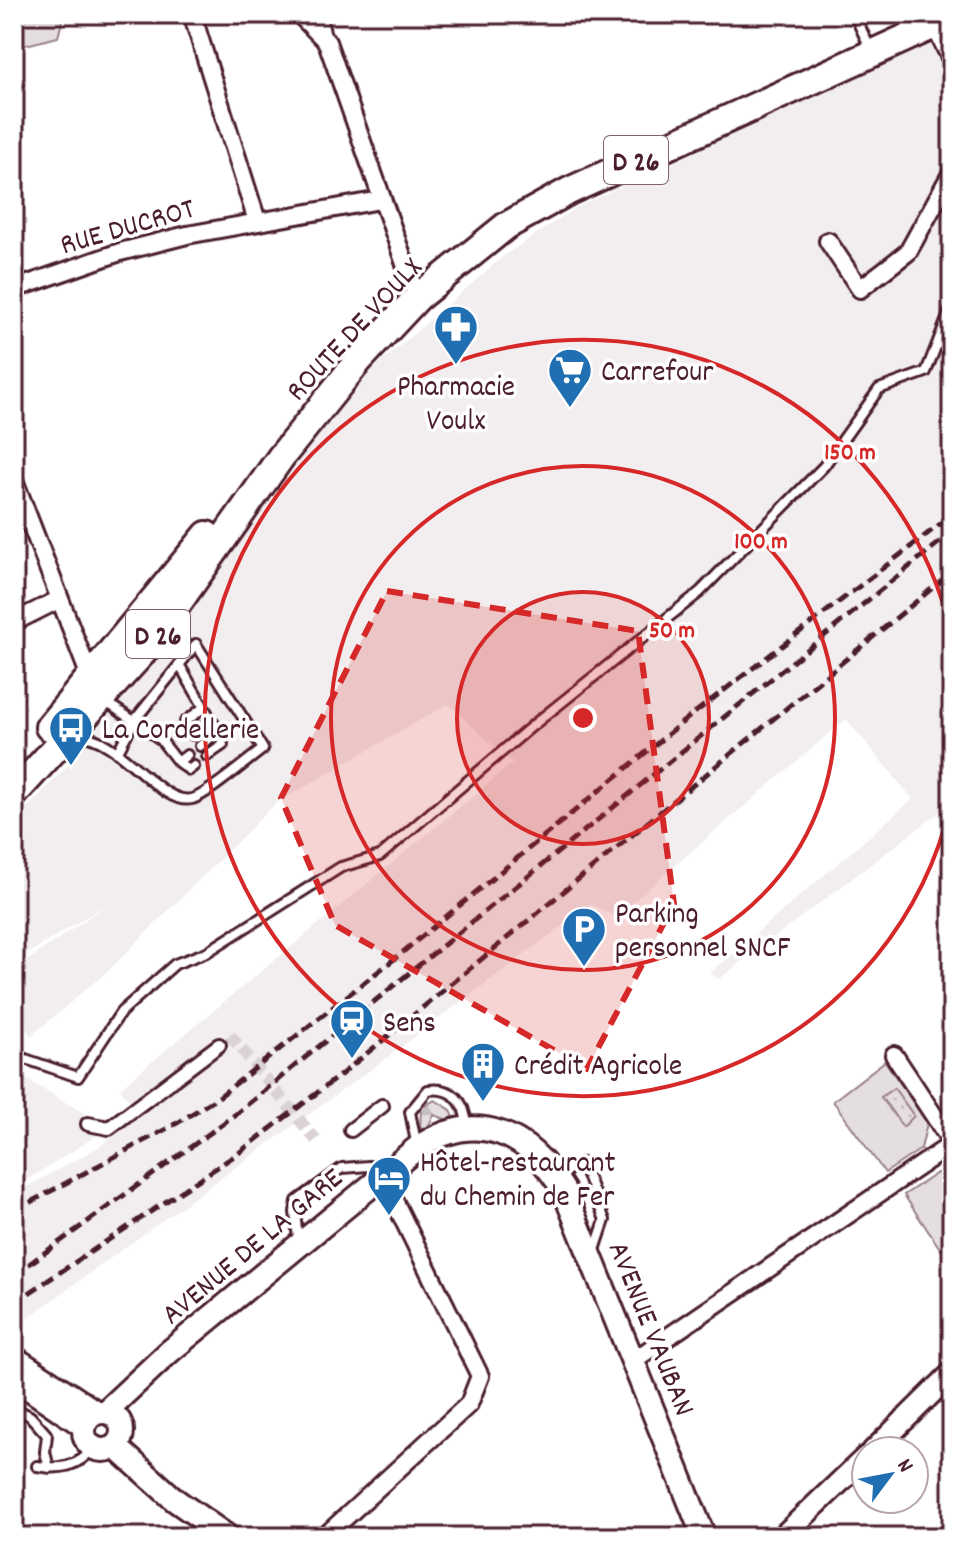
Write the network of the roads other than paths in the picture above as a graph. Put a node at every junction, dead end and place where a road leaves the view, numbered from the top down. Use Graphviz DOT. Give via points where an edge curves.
graph roads {
  1 [pos="192,14"];
  2 [pos="299,14"];
  3 [pos="321,14"];
  4 [pos="854,14"];
  5 [pos="944,22"];
  6 [pos="327,42"];
  7 [pos="873,54"];
  8 [pos="952,61"];
  9 [pos="952,172"];
  10 [pos="380,200"];
  11 [pos="257,221"];
  12 [pos="828,241"];
  13 [pos="14,289"];
  14 [pos="417,298"];
  15 [pos="952,306"];
  16 [pos="14,480"];
  17 [pos="32,522"];
  18 [pos="14,529"];
  19 [pos="60,599"];
  20 [pos="14,622"];
  21 [pos="180,666"];
  22 [pos="94,687"];
  23 [pos="204,707"];
  24 [pos="134,721"];
  25 [pos="212,721"];
  26 [pos="185,722"];
  27 [pos="219,731"];
  28 [pos="171,732"];
  29 [pos="193,735"];
  30 [pos="160,739"];
  31 [pos="60,741"];
  32 [pos="180,745"];
  33 [pos="200,746"];
  34 [pos="170,752"];
  35 [pos="117,753"];
  36 [pos="187,755"];
  37 [pos="207,756"];
  38 [pos="178,762"];
  39 [pos="194,766"];
  40 [pos="14,770"];
  41 [pos="14,794"];
  42 [pos="219,1045"];
  43 [pos="14,1055"];
  44 [pos="894,1055"];
  45 [pos="382,1106"];
  46 [pos="88,1124"];
  47 [pos="478,1128"];
  48 [pos="351,1130"];
  49 [pos="952,1144"];
  50 [pos="417,1148"];
  51 [pos="384,1175"];
  52 [pos="298,1244"];
  53 [pos="14,1358"];
  54 [pos="634,1360"];
  55 [pos="952,1373"];
  56 [pos="14,1378"];
  57 [pos="14,1408"];
  58 [pos="96,1417"];
  59 [pos="889,1435"];
  60 [pos="104,1447"];
  61 [pos="37,1466"];
  62 [pos="49,1468"];
  63 [pos="850,1472"];
  64 [pos="228,1537"];
  65 [pos="324,1537"];
  66 [pos="704,1537"];
  67 [pos="782,1537"];
  1 -- 11 [label="street"];
  2 -- 6 [label="street"];
  3 -- 6 [label="lane"];
  4 -- 7 [label="lane"];
  5 -- 7 [label="main road, ROUTE DE VOULX / D 26"];
  5 -- 8 [label="street"];
  6 -- 10 [label="street"];
  7 -- 14 [label="main road, ROUTE DE VOULX / D 26" via="569,191 506,226"];
  9 -- 12 [label="street" via="908,252 860,289"];
  10 -- 11 [label="street, RUE DUCROT"];
  10 -- 14 [label="street"];
  11 -- 13 [label="street, RUE DUCROT" via="120,252"];
  14 -- 22 [label="main road, ROUTE DE VOULX / D 26" via="281,457 175,612"];
  15 -- 43 [label="lane" via="926,372 879,389 824,466 700,592 380,856 341,867 207,952 175,964 121,1012 78,1077"];
  16 -- 17 [label="street"];
  17 -- 18 [label="lane"];
  17 -- 19 [label="street"];
  19 -- 20 [label="street"];
  19 -- 22 [label="street"];
  21 -- 23 [label="lane"];
  21 -- 24 [label="lane"];
  21 -- 35 [label="lane" via="196,644 263,749 193,799 164,794"];
  22 -- 24 [label="lane"];
  22 -- 31 [label="main road, ROUTE DE VOULX / D 26"];
  22 -- 40 [label="main road, ROUTE DE VOULX / D 26" via="64,709"];
  23 -- 25 [label="lane"];
  23 -- 26 [label="lane"];
  24 -- 30 [label="lane"];
  24 -- 35 [label="lane"];
  25 -- 27 [label="lane"];
  25 -- 29 [label="lane"];
  27 -- 33 [label="lane"];
  27 -- 37 [label="lane" via="223,745"];
  28 -- 30 [label="lane"];
  30 -- 34 [label="lane"];
  31 -- 35 [label="lane" via="85,735"];
  31 -- 41 [label="main road, ROUTE DE VOULX / D 26"];
  32 -- 34 [label="lane"];
  34 -- 38 [label="lane"];
  36 -- 38 [label="lane"];
  38 -- 39 [label="lane" via="189,770"];
  42 -- 46 [label="street" via="109,1128"];
  44 -- 49 [label="street"];
  45 -- 48 [label="street"];
  47 -- 50 [label="main road, AVENUE DE LA GARE" via="443,1132"];
  47 -- 50 [label="lane" via="456,1095 428,1090 410,1112"];
  47 -- 54 [label="main road, AVENUE VAUBAN" via="519,1142 555,1177"];
  49 -- 54 [label="street"];
  50 -- 51 [label="main road, AVENUE DE LA GARE"];
  51 -- 52 [label="main road, AVENUE DE LA GARE"];
  51 -- 52 [label="lane" via="369,1166 342,1168 297,1201"];
  51 -- 65 [label="street" via="480,1376 469,1404"];
  52 -- 58 [label="main road, AVENUE DE LA GARE"];
  53 -- 58 [label="main road"];
  54 -- 66 [label="main road, AVENUE VAUBAN"];
  55 -- 59 [label="street"];
  56 -- 58 [label="main road"];
  57 -- 62 [label="lane" via="47,1435"];
  58 -- 60 [label="main road" via="84,1436"];
  58 -- 60 [label="main road" via="120,1423 122,1435"];
  60 -- 62 [label="lane" via="64,1468"];
  60 -- 64 [label="main road"];
  61 -- 62 [label="lane"];
  63 -- 67 [label="street"];
}
